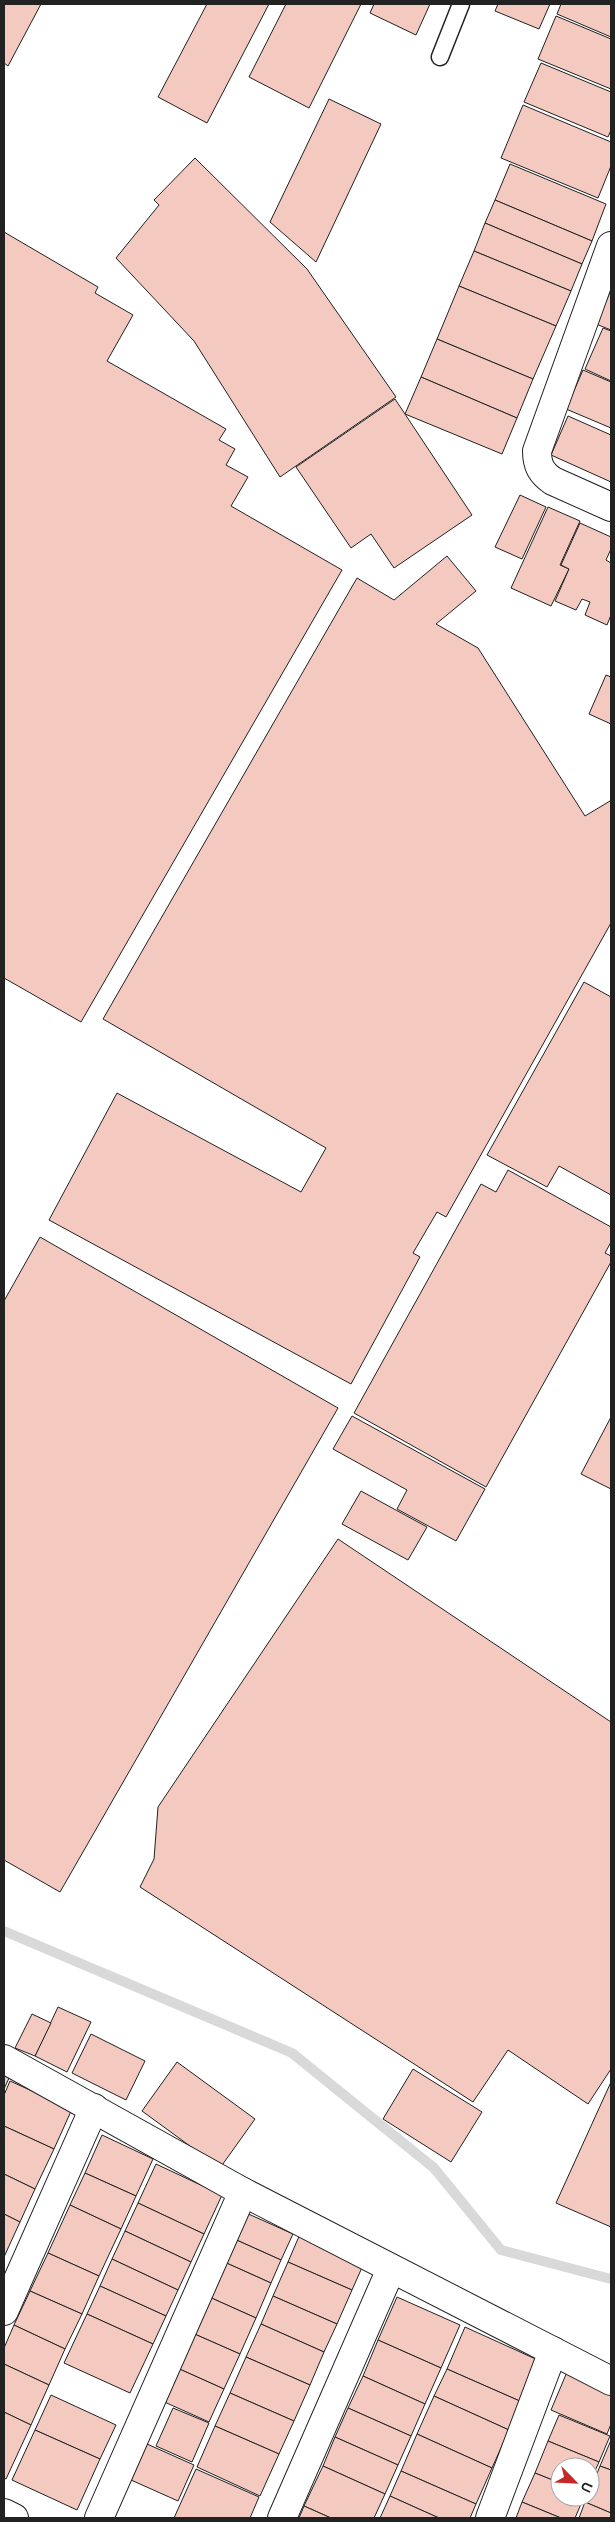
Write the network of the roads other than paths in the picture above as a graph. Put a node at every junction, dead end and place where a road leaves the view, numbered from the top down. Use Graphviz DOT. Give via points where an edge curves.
graph roads {
  1 [pos="461,4"];
  2 [pos="440,57"];
  3 [pos="611,246"];
  4 [pos="611,507"];
  5 [pos="4,2059"];
  6 [pos="94,2108"];
  7 [pos="243,2192"];
  8 [pos="391,2269"];
  9 [pos="4,2311"];
  10 [pos="553,2351"];
  11 [pos="611,2381"];
  12 [pos="4,2513"];
  13 [pos="14,2518"];
  14 [pos="100,2518"];
  15 [pos="282,2518"];
  16 [pos="490,2518"];
  1 -- 2 [label="lane"];
  3 -- 4 [label="street" via="537,451 537,461 544,476 552,481"];
  5 -- 6 [label="street"];
  6 -- 7 [label="street"];
  6 -- 9 [label="street"];
  7 -- 8 [label="street"];
  7 -- 14 [label="street"];
  8 -- 10 [label="street"];
  8 -- 15 [label="street"];
  10 -- 11 [label="street"];
  10 -- 16 [label="street"];
  12 -- 13 [label="street"];
}
